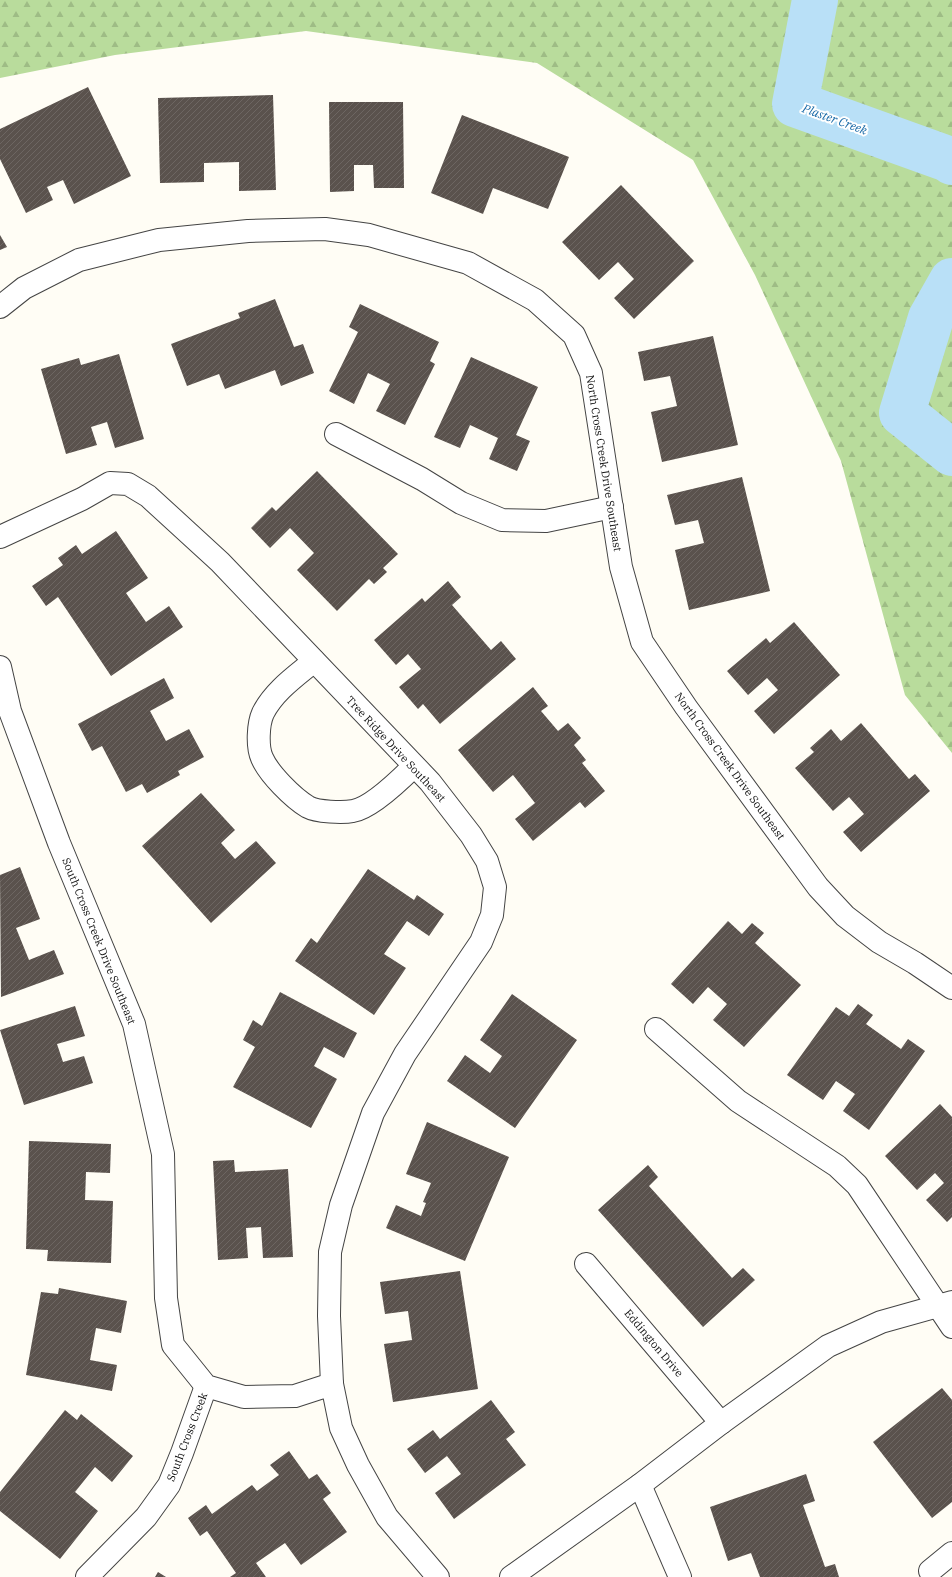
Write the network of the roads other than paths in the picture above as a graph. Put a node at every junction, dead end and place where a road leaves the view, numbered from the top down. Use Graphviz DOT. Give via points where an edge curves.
graph roads {
  1 [pos="0,307"];
  2 [pos="336,434"];
  3 [pos="612,507"];
  4 [pos="0,537"];
  5 [pos="314,661"];
  6 [pos="0,667"];
  7 [pos="414,766"];
  8 [pos="952,988"];
  9 [pos="656,1028"];
  10 [pos="586,1264"];
  11 [pos="944,1304"];
  12 [pos="952,1327"];
  13 [pos="332,1384"];
  14 [pos="206,1386"];
  15 [pos="721,1422"];
  16 [pos="640,1485"];
  17 [pos="952,1554"];
  18 [pos="930,1571"];
  19 [pos="87,1577"];
  20 [pos="438,1577"];
  21 [pos="512,1577"];
  22 [pos="680,1577"];
  1 -- 3 [label="street, North Cross Creek Drive Southeast" via="24,288 79,260 159,240 248,231 325,228 362,234 468,263 535,300 574,335 590,373"];
  2 -- 3 [label="street" via="422,479 461,503 502,520 546,521"];
  3 -- 8 [label="street, North Cross Creek Drive Southeast" via="621,567 642,642 686,707 797,860 845,916 879,942"];
  4 -- 5 [label="street, Tree Ridge Drive Southeast" via="82,499 110,483 128,484 148,496 220,562"];
  5 -- 7 [label="street, Tree Ridge Drive Southeast"];
  5 -- 7 [label="street" via="276,694 263,714 259,736 262,758 281,785 309,808 332,812 354,811 372,801"];
  6 -- 14 [label="street, South Cross Creek Drive Southeast" via="10,710 59,843 134,1024 163,1154 166,1298 173,1346"];
  7 -- 13 [label="street, Tree Ridge Drive Southeast" via="430,782 487,860 495,887 492,915 481,942 405,1054 373,1113 341,1205 330,1252"];
  9 -- 11 [label="street" via="738,1102 837,1166 857,1185"];
  10 -- 15 [label="street, Eddington Drive"];
  11 -- 12 [label="street"];
  11 -- 15 [label="street" via="881,1322 828,1346"];
  13 -- 14 [label="street" via="295,1396 244,1397"];
  13 -- 20 [label="street" via="342,1428 365,1478 387,1517"];
  14 -- 19 [label="street, South Cross Creek" via="169,1485 146,1517"];
  15 -- 16 [label="street"];
  16 -- 21 [label="street"];
  16 -- 22 [label="street"];
  17 -- 18 [label="street"];
}
